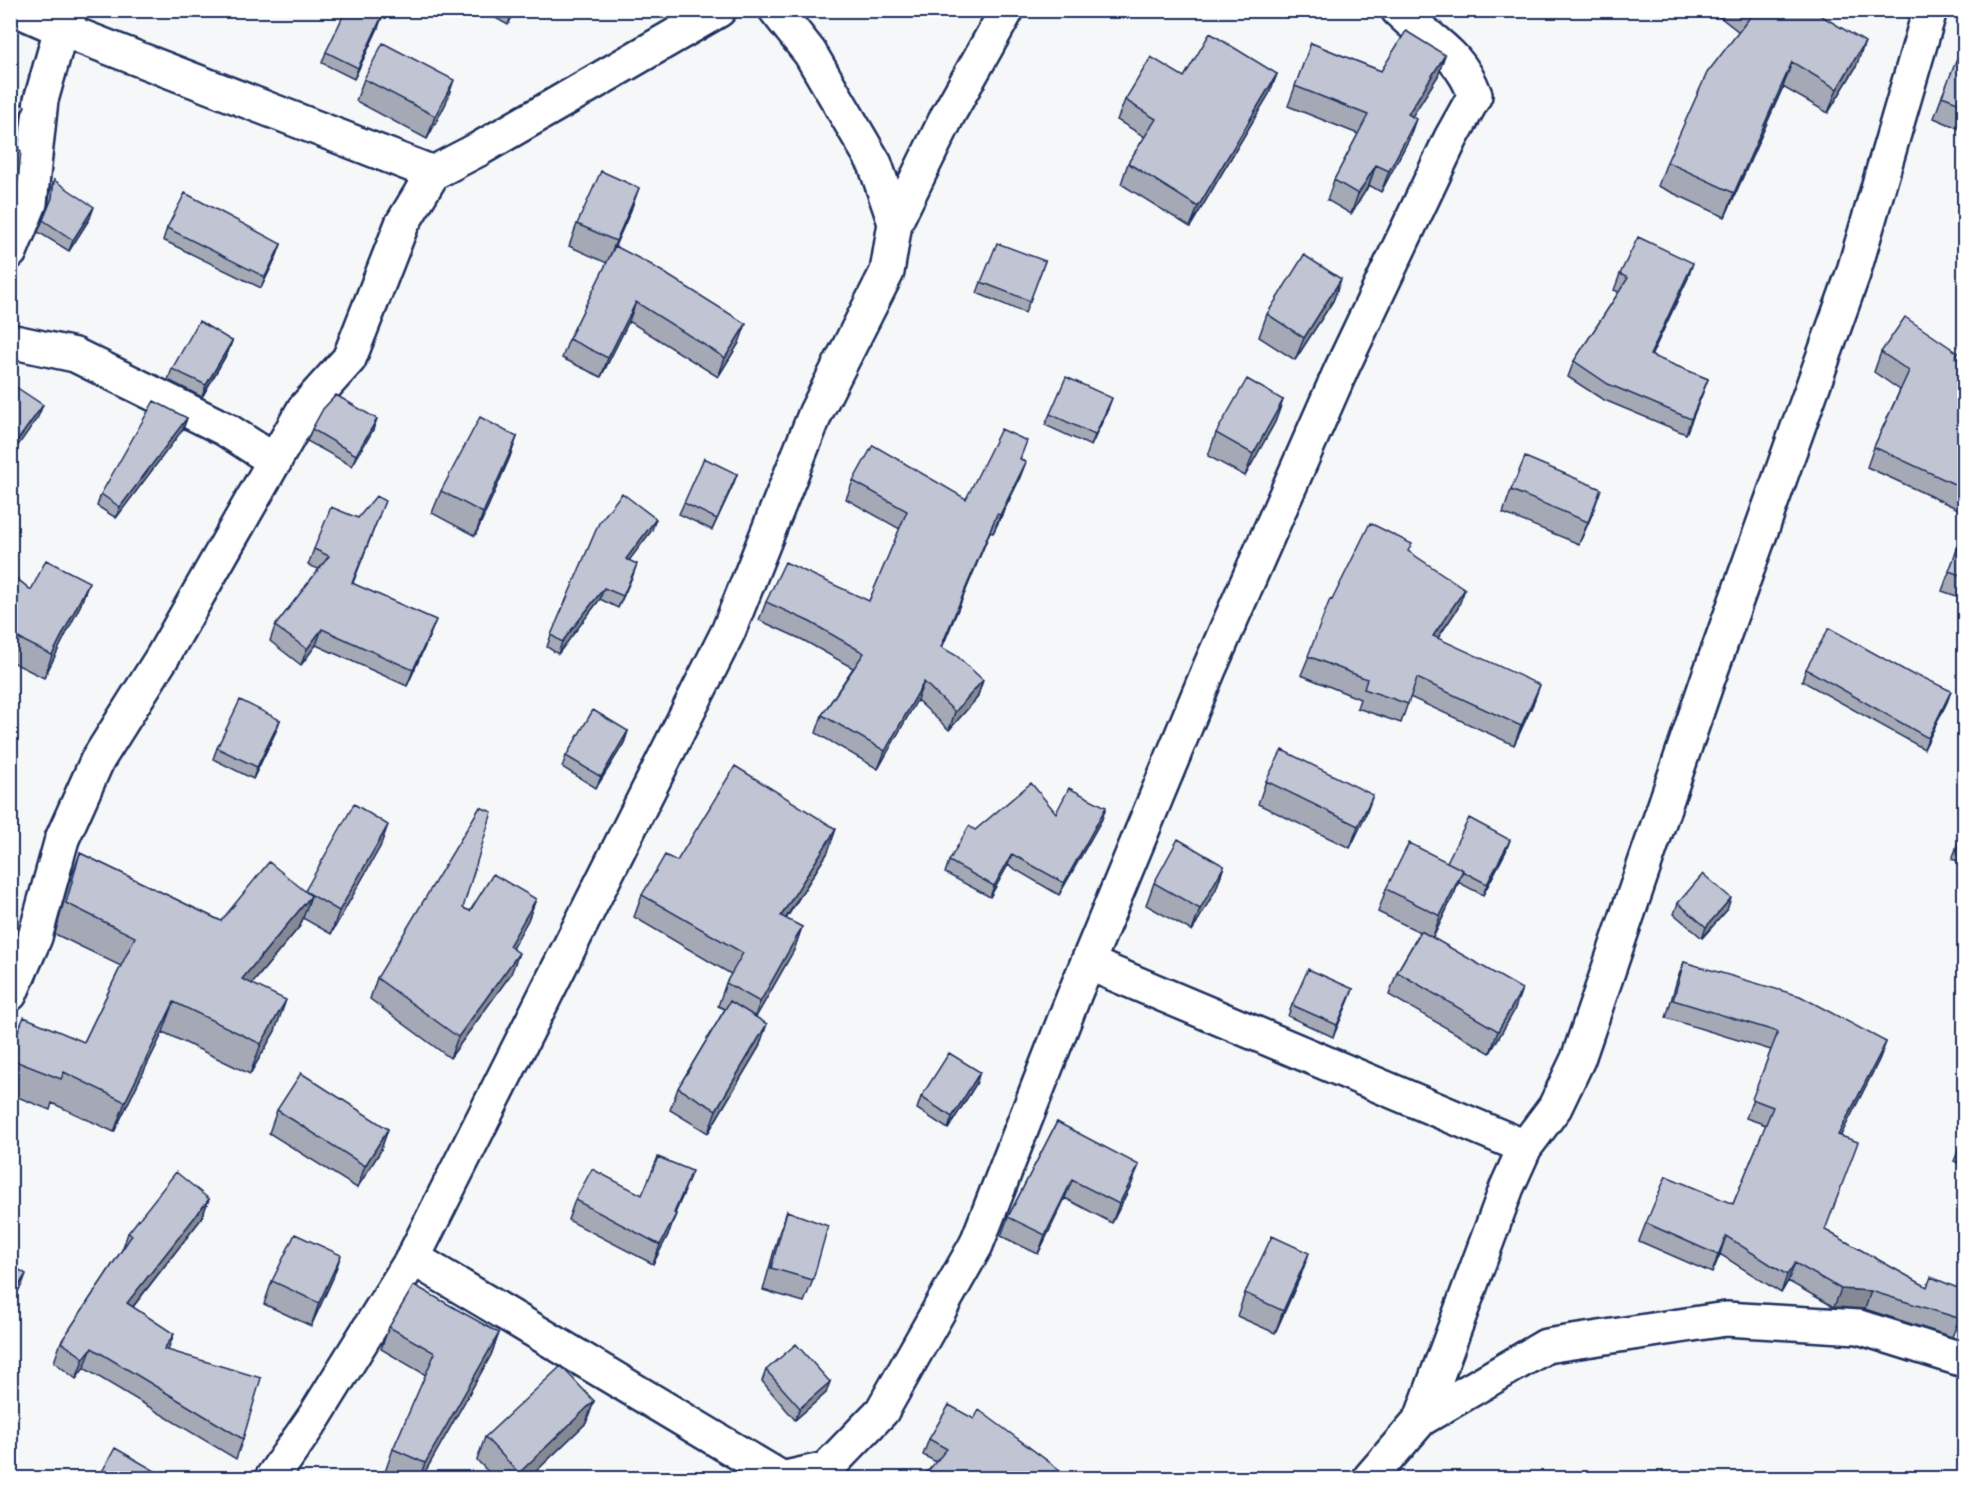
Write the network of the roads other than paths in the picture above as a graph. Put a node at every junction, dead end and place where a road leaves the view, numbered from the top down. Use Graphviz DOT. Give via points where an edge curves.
graph roads {
  1 [pos="18,10"];
  2 [pos="719,10"];
  3 [pos="776,10"];
  4 [pos="1007,10"];
  5 [pos="1930,10"];
  6 [pos="1400,12"];
  7 [pos="66,20"];
  8 [pos="433,173"];
  9 [pos="895,222"];
  10 [pos="10,252"];
  11 [pos="10,341"];
  12 [pos="275,460"];
  13 [pos="1088,963"];
  14 [pos="10,994"];
  15 [pos="1525,1147"];
  16 [pos="413,1258"];
  17 [pos="1965,1360"];
  18 [pos="1421,1419"];
  19 [pos="272,1479"];
  20 [pos="783,1479"];
  21 [pos="1370,1479"];
  1 -- 7 [label="street"];
  2 -- 8 [label="street"];
  3 -- 9 [label="street" via="810,53 875,165"];
  4 -- 9 [label="street" via="948,115"];
  5 -- 15 [label="street" via="1853,274 1578,1059 1555,1107"];
  6 -- 13 [label="street" via="1452,56 1468,76 1475,95 1450,138 1331,391 1210,667"];
  7 -- 8 [label="street"];
  7 -- 10 [label="street" via="41,100 30,203"];
  8 -- 12 [label="street" via="402,224 349,359 303,408"];
  9 -- 16 [label="street" via="887,272 816,412 728,632"];
  11 -- 12 [label="street" via="75,355 225,429"];
  12 -- 14 [label="street" via="163,656 97,761 62,839 35,937"];
  13 -- 15 [label="street"];
  13 -- 20 [label="street" via="976,1245 882,1411 826,1469"];
  15 -- 18 [label="street"];
  16 -- 19 [label="street"];
  16 -- 20 [label="street"];
  17 -- 18 [label="street" via="1859,1327 1725,1319 1546,1346"];
  18 -- 21 [label="street"];
}
